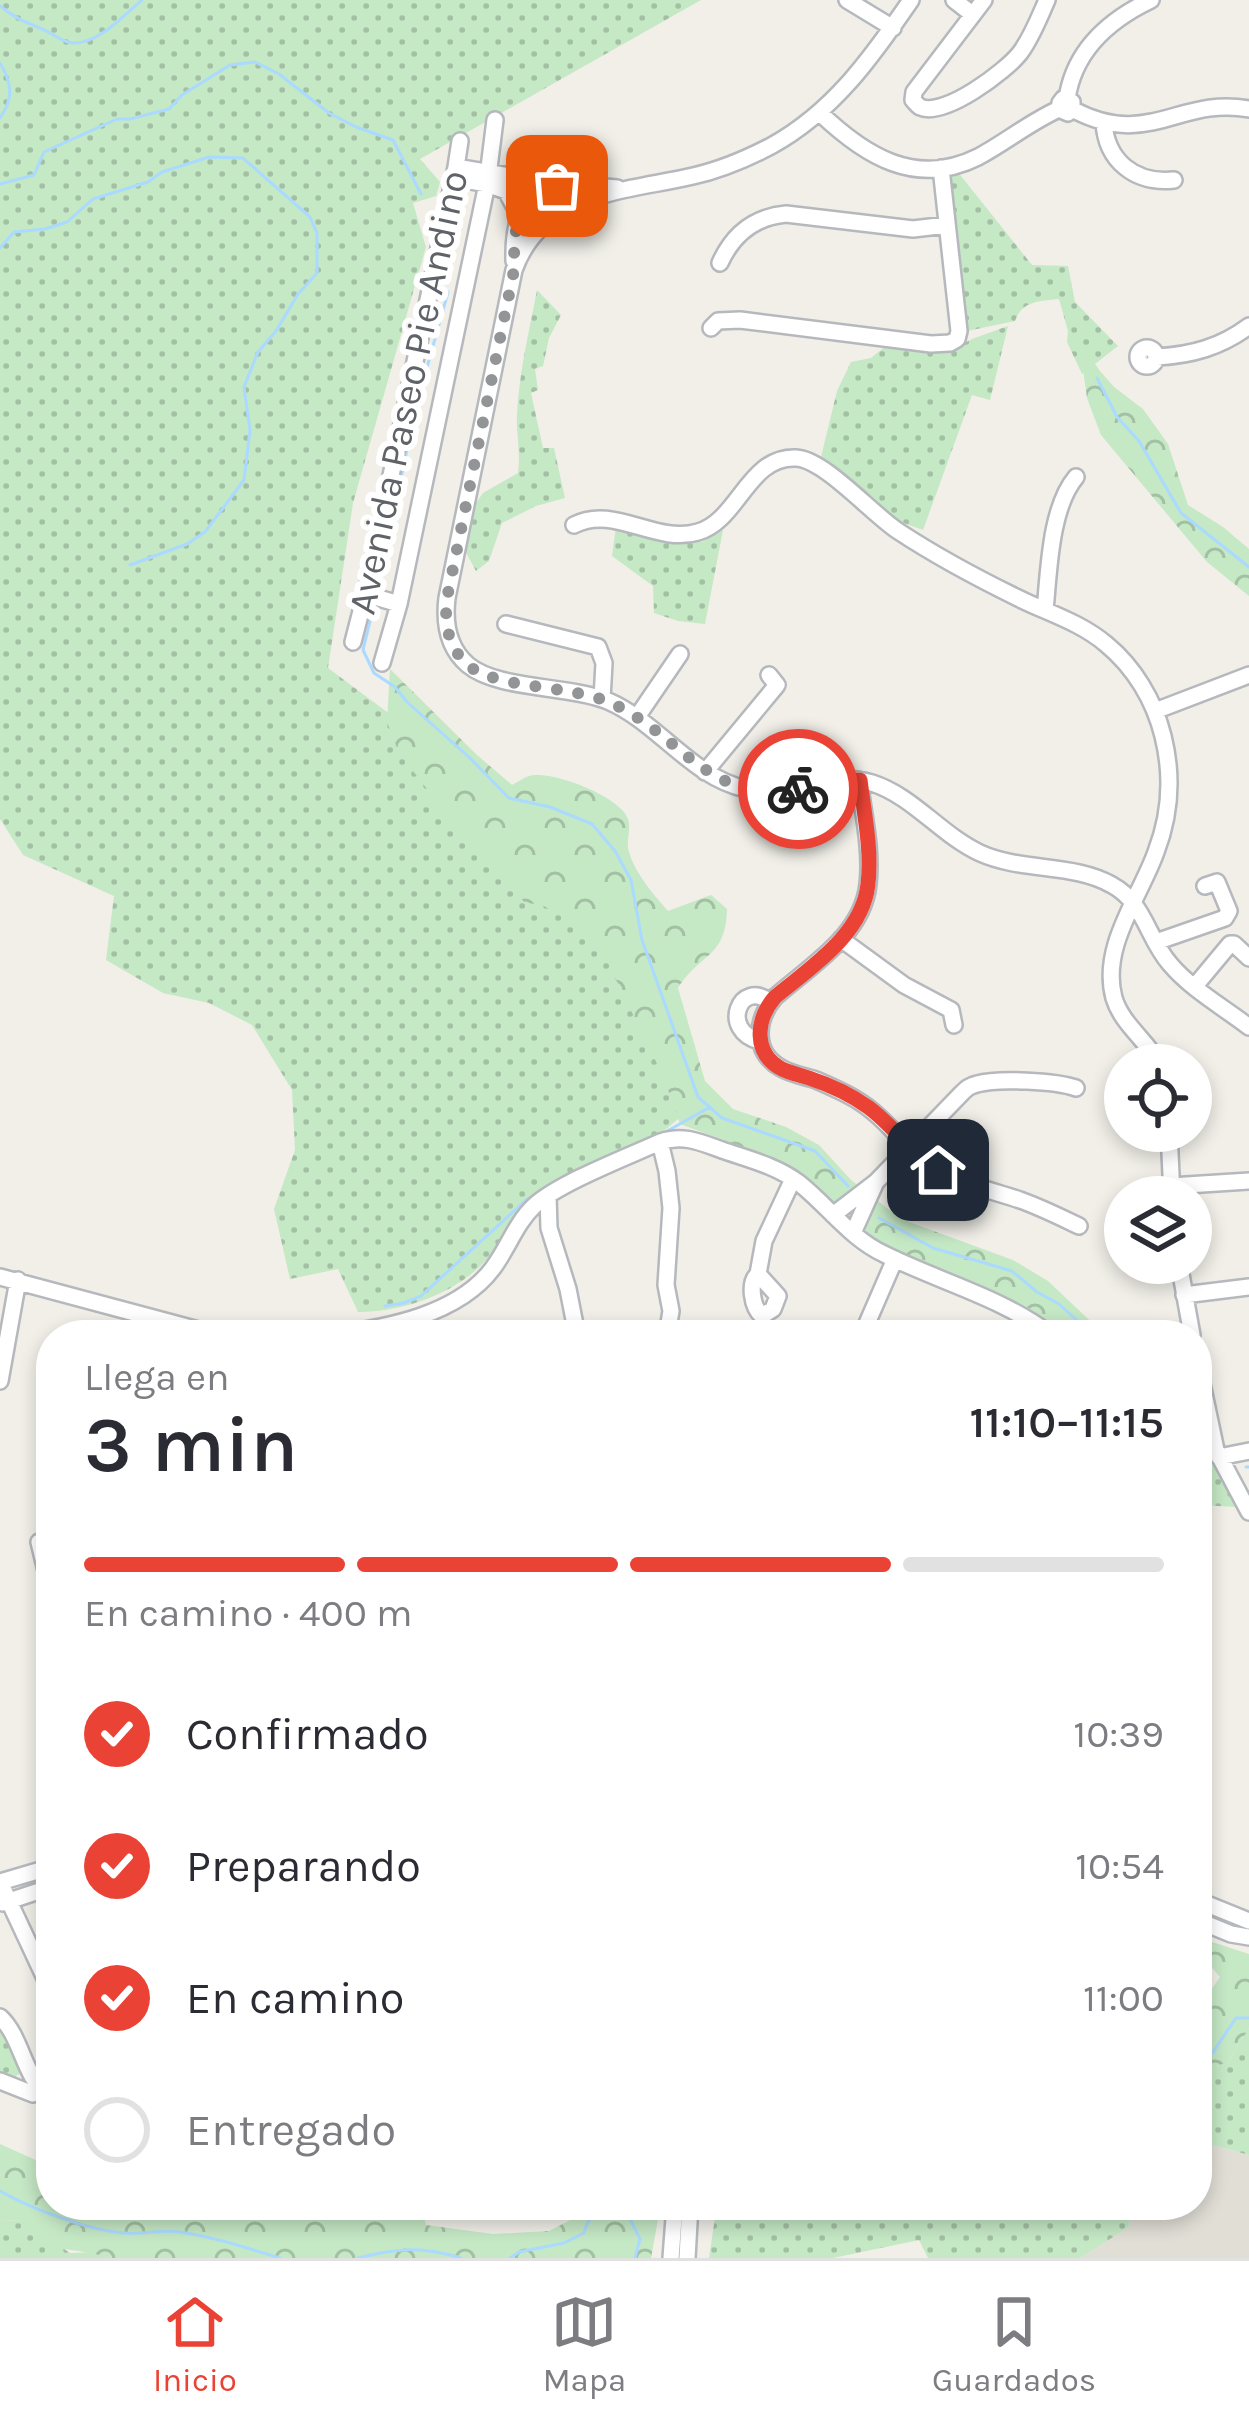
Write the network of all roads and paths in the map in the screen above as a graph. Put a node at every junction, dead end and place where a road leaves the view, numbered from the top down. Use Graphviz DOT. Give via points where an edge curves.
graph roads {
  1 [pos="847,0"];
  2 [pos="911,0"];
  3 [pos="953,0"];
  4 [pos="984,0"];
  5 [pos="1047,0"];
  6 [pos="1151,0"];
  7 [pos="972,14"];
  8 [pos="892,28"];
  9 [pos="1066,106"];
  10 [pos="1249,109"];
  11 [pos="820,113"];
  12 [pos="495,120"];
  13 [pos="1104,122"];
  14 [pos="460,141"];
  15 [pos="941,168"];
  16 [pos="455,173"];
  17 [pos="488,178"];
  18 [pos="1174,180"];
  19 [pos="626,189"];
  20 [pos="532,198"];
  21 [pos="520,215"];
  22 [pos="947,226"];
  23 [pos="535,232"];
  24 [pos="720,262"];
  25 [pos="514,270"];
  26 [pos="1249,326"];
  27 [pos="711,328"];
  28 [pos="1156,357"];
  29 [pos="1076,478"];
  30 [pos="574,525"];
  31 [pos="365,594"];
  32 [pos="399,604"];
  33 [pos="1045,610"];
  34 [pos="506,624"];
  35 [pos="353,642"];
  36 [pos="680,654"];
  37 [pos="382,663"];
  38 [pos="769,675"];
  39 [pos="1249,675"];
  40 [pos="602,699"];
  41 [pos="1155,711"];
  42 [pos="637,717"];
  43 [pos="705,772"];
  44 [pos="860,780"];
  45 [pos="1205,886"];
  46 [pos="1133,901"];
  47 [pos="1148,924"];
  48 [pos="1123,927"];
  49 [pos="841,939"];
  50 [pos="1156,941"];
  51 [pos="1249,958"];
  52 [pos="1195,986"];
  53 [pos="770,1002"];
  54 [pos="954,1025"];
  55 [pos="1249,1027"];
  56 [pos="760,1041"];
  57 [pos="1147,1044"];
  58 [pos="1076,1088"];
  59 [pos="660,1142"];
  60 [pos="909,1147"];
  61 [pos="793,1179"];
  62 [pos="1249,1181"];
  63 [pos="876,1182"];
  64 [pos="1212,1186"];
  65 [pos="548,1196"];
  66 [pos="531,1209"];
  67 [pos="833,1215"];
  68 [pos="1079,1226"];
  69 [pos="549,1228"];
  70 [pos="853,1233"];
  71 [pos="895,1259"];
  72 [pos="758,1274"];
  73 [pos="0,1276"];
  74 [pos="18,1280"];
  75 [pos="1182,1284"];
  76 [pos="1249,1287"];
  77 [pos="1184,1295"];
  78 [pos="145,1317"];
  79 [pos="144,1320"];
  80 [pos="157,1320"];
  81 [pos="405,1320"];
  82 [pos="575,1320"];
  83 [pos="661,1320"];
  84 [pos="869,1320"];
  85 [pos="1029,1320"];
  86 [pos="1189,1320"];
  87 [pos="0,1379"];
  88 [pos="1212,1432"];
  89 [pos="1249,1451"];
  90 [pos="1219,1457"];
  91 [pos="1249,1512"];
  92 [pos="36,1871"];
  93 [pos="0,1882"];
  94 [pos="36,1892"];
  95 [pos="4,1902"];
  96 [pos="1212,1906"];
  97 [pos="1249,1921"];
  98 [pos="1212,1927"];
  99 [pos="1249,1937"];
  100 [pos="36,1963"];
  101 [pos="0,2017"];
  102 [pos="0,2081"];
  103 [pos="36,2086"];
  104 [pos="36,2093"];
  105 [pos="674,2220"];
  106 [pos="690,2220"];
  107 [pos="671,2258"];
  108 [pos="688,2258"];
  1 -- 8 [label="street"];
  2 -- 8 [label="street"];
  3 -- 7 [label="street"];
  4 -- 7 [label="street"];
  5 -- 7 [label="street" via="1009,66 956,101 919,106 914,92"];
  6 -- 9 [label="street" via="1095,38"];
  8 -- 11 [label="street"];
  9 -- 13 [label="street"];
  9 -- 15 [label="street" via="982,155"];
  10 -- 13 [label="street" via="1209,107 1142,125"];
  11 -- 15 [label="street" via="879,158"];
  11 -- 19 [label="street" via="737,162"];
  12 -- 17 [label="street, Avenida Paseo Pie Andino"];
  13 -- 18 [label="street" via="1110,152 1123,167"];
  14 -- 16 [label="street, Avenida Paseo Pie Andino"];
  15 -- 22 [label="street"];
  16 -- 17 [label="street"];
  16 -- 31 [label="street, Avenida Paseo Pie Andino"];
  17 -- 20 [label="street" via="517,180"];
  17 -- 21 [label="street"];
  17 -- 32 [label="street, Avenida Paseo Pie Andino"];
  19 -- 20 [label="street" via="566,184"];
  19 -- 23 [label="street" via="563,210"];
  20 -- 21 [label="street"];
  20 -- 23 [label="street"];
  21 -- 25 [label="street"];
  22 -- 24 [label="street" via="773,215 737,235"];
  22 -- 27 [label="street" via="958,331 950,343 740,320"];
  23 -- 25 [label="street"];
  25 -- 40 [label="street" via="447,629 462,658 487,676"];
  26 -- 28 [label="street" via="1206,350"];
  29 -- 33 [label="street" via="1054,538"];
  30 -- 33 [label="street" via="596,518 697,533 765,468 802,458 909,538"];
  31 -- 32 [label="street"];
  31 -- 35 [label="street, Avenida Paseo Pie Andino"];
  32 -- 37 [label="street, Avenida Paseo Pie Andino"];
  33 -- 41 [label="street" via="1114,650"];
  34 -- 40 [label="street" via="598,647"];
  36 -- 42 [label="street"];
  38 -- 43 [label="street" via="776,685 768,699"];
  39 -- 41 [label="street"];
  40 -- 42 [label="street"];
  41 -- 46 [label="street" via="1169,800"];
  42 -- 43 [label="street"];
  43 -- 44 [label="street" via="765,792"];
  44 -- 46 [label="street" via="896,794 983,854 1089,875"];
  44 -- 49 [label="street" via="868,884"];
  45 -- 50 [label="street" via="1217,882 1225,918"];
  46 -- 47 [label="street"];
  46 -- 48 [label="street"];
  47 -- 48 [label="street"];
  47 -- 50 [label="street"];
  48 -- 57 [label="street" via="1112,968 1115,1000"];
  49 -- 53 [label="street"];
  49 -- 54 [label="street" via="951,1010"];
  50 -- 52 [label="street"];
  51 -- 52 [label="street" via="1230,944"];
  52 -- 55 [label="street"];
  53 -- 56 [label="street"];
  53 -- 56 [label="street" via="752,995 738,1012 742,1033"];
  56 -- 60 [label="street" via="778,1066 859,1101"];
  58 -- 60 [label="street" via="973,1085"];
  59 -- 61 [label="street" via="694,1140"];
  59 -- 65 [label="street"];
  59 -- 83 [label="street" via="671,1208"];
  60 -- 63 [label="street"];
  60 -- 68 [label="street" via="950,1177"];
  61 -- 67 [label="street"];
  61 -- 72 [label="street"];
  62 -- 64 [label="street"];
  63 -- 67 [label="street"];
  63 -- 70 [label="street"];
  65 -- 66 [label="street"];
  65 -- 69 [label="street"];
  66 -- 69 [label="street"];
  66 -- 81 [label="street" via="476,1286"];
  67 -- 70 [label="street"];
  69 -- 82 [label="street"];
  70 -- 71 [label="street"];
  71 -- 84 [label="street"];
  71 -- 85 [label="street"];
  73 -- 74 [label="street"];
  74 -- 78 [label="street"];
  74 -- 87 [label="street"];
  75 -- 77 [label="street"];
  76 -- 77 [label="street"];
  77 -- 86 [label="street"];
  78 -- 79 [label="street"];
  78 -- 80 [label="street"];
  88 -- 90 [label="street"];
  89 -- 90 [label="street"];
  90 -- 91 [label="street"];
  92 -- 93 [label="street"];
  93 -- 95 [label="street"];
  94 -- 95 [label="street"];
  95 -- 100 [label="street"];
  96 -- 97 [label="street"];
  98 -- 99 [label="street"];
  101 -- 103 [label="street"];
  102 -- 104 [label="street"];
  105 -- 107 [label="street"];
  106 -- 108 [label="street"];
}
